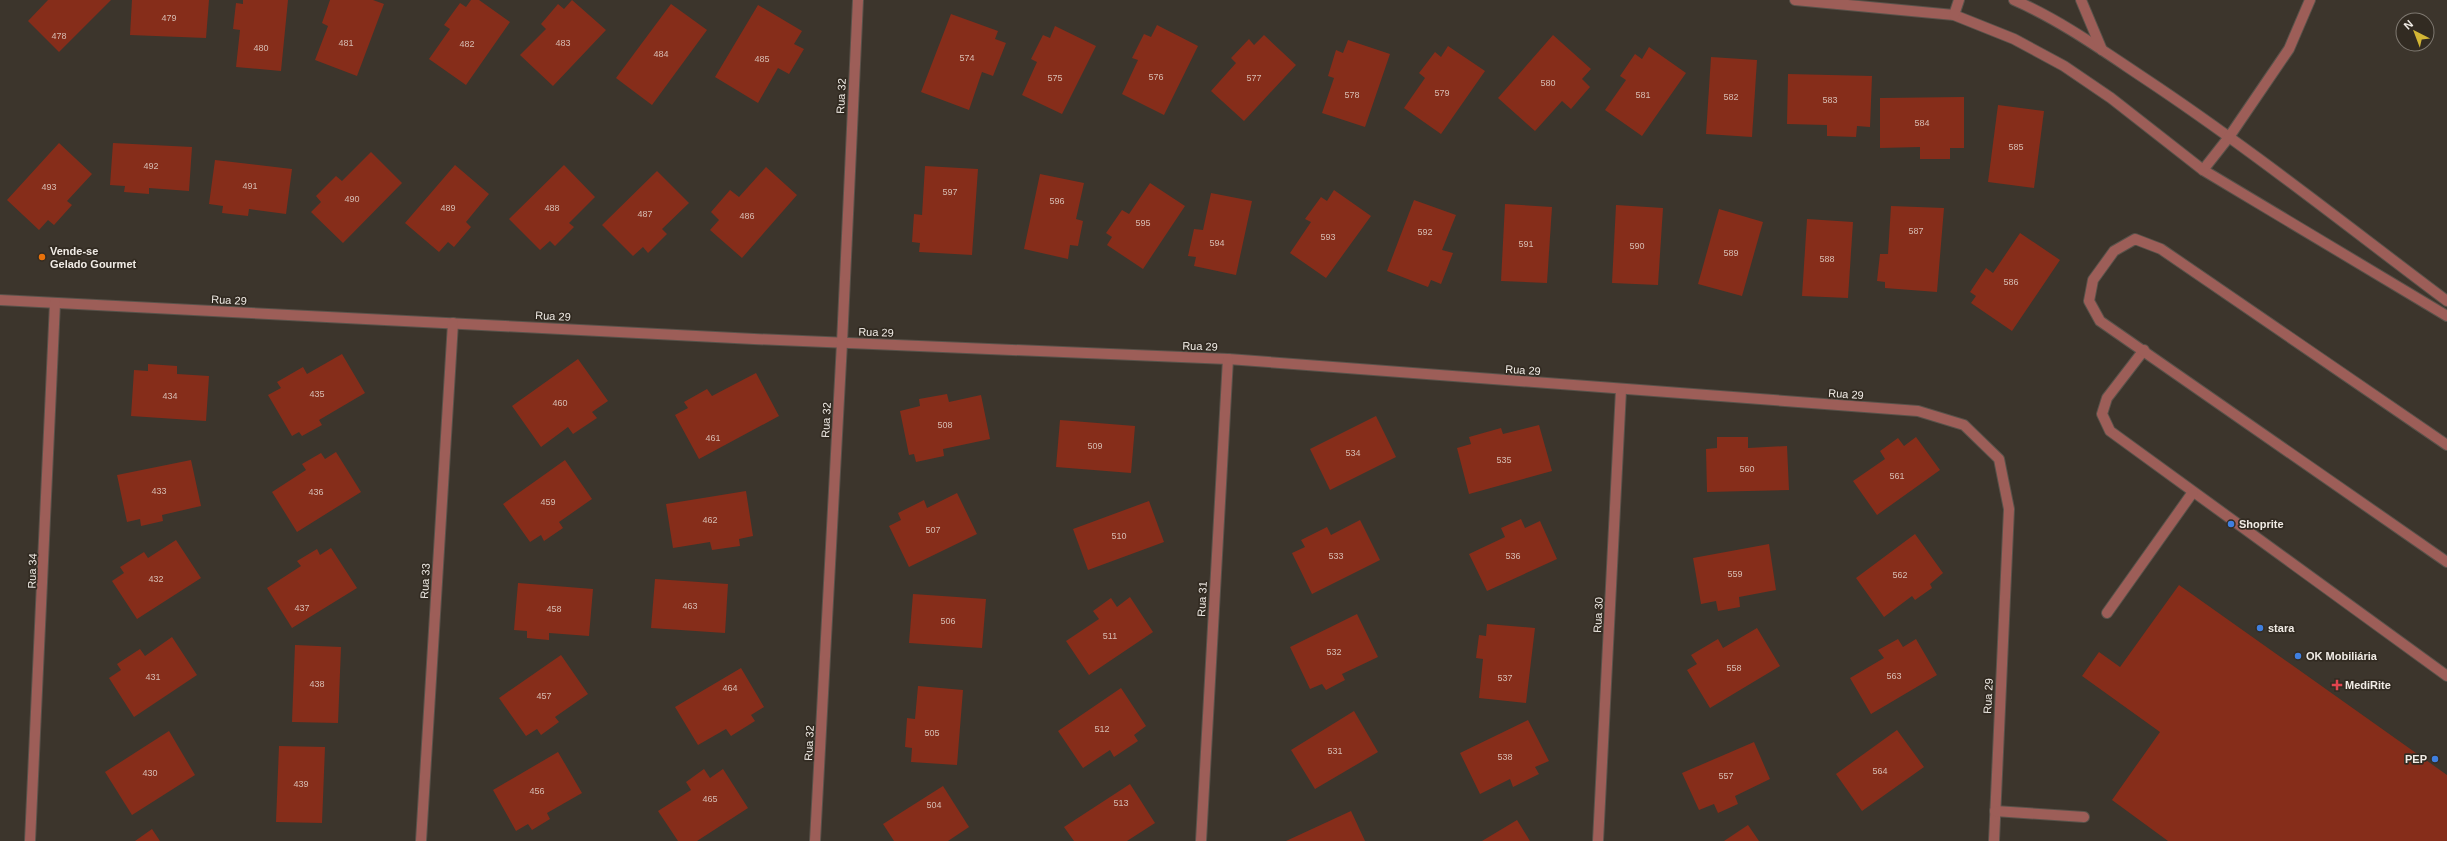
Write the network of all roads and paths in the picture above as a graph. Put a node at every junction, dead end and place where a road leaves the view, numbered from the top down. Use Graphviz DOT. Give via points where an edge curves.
graph roads {
  1 [pos="858,0"];
  2 [pos="1795,0"];
  3 [pos="1959,0"];
  4 [pos="2014,0"];
  5 [pos="2081,0"];
  6 [pos="2310,0"];
  7 [pos="1954,15"];
  8 [pos="2102,50"];
  9 [pos="2229,137"];
  10 [pos="2203,170"];
  11 [pos="0,300"];
  12 [pos="2447,301"];
  13 [pos="55,303"];
  14 [pos="2447,316"];
  15 [pos="453,323"];
  16 [pos="842,343"];
  17 [pos="2144,350"];
  18 [pos="1228,359"];
  19 [pos="1621,390"];
  20 [pos="2447,445"];
  21 [pos="2193,492"];
  22 [pos="2447,562"];
  23 [pos="2107,613"];
  24 [pos="2447,676"];
  25 [pos="1995,811"];
  26 [pos="2084,816"];
  27 [pos="30,841"];
  28 [pos="421,841"];
  29 [pos="815,841"];
  30 [pos="1200,841"];
  31 [pos="1598,841"];
  32 [pos="1994,841"];
  1 -- 16 [label="street, Rua 32"];
  2 -- 7 [label="street"];
  3 -- 7 [label="street"];
  4 -- 8 [label="street"];
  5 -- 8 [label="street"];
  6 -- 9 [label="street" via="2289,49"];
  7 -- 10 [label="street" via="2014,38 2064,66 2111,98"];
  8 -- 9 [label="street"];
  9 -- 10 [label="street"];
  9 -- 12 [label="street"];
  10 -- 14 [label="street"];
  11 -- 13 [label="street, Rua 29"];
  13 -- 15 [label="street, Rua 29"];
  13 -- 27 [label="street, Rua 34"];
  15 -- 16 [label="street, Rua 29"];
  15 -- 28 [label="street, Rua 33"];
  16 -- 18 [label="street, Rua 29"];
  16 -- 29 [label="street, Rua 32"];
  17 -- 20 [label="street" via="2100,321 2089,301 2093,280 2114,251 2135,239 2161,250"];
  17 -- 21 [label="street" via="2107,398 2102,414 2110,431"];
  17 -- 22 [label="street"];
  18 -- 19 [label="street, Rua 29"];
  18 -- 30 [label="street, Rua 31"];
  19 -- 25 [label="street, Rua 29" via="1918,411 1964,425 1999,459 2009,509"];
  19 -- 31 [label="street, Rua 30"];
  21 -- 23 [label="street"];
  21 -- 24 [label="street"];
  25 -- 26 [label="street"];
  25 -- 32 [label="street, Rua 29"];
}
